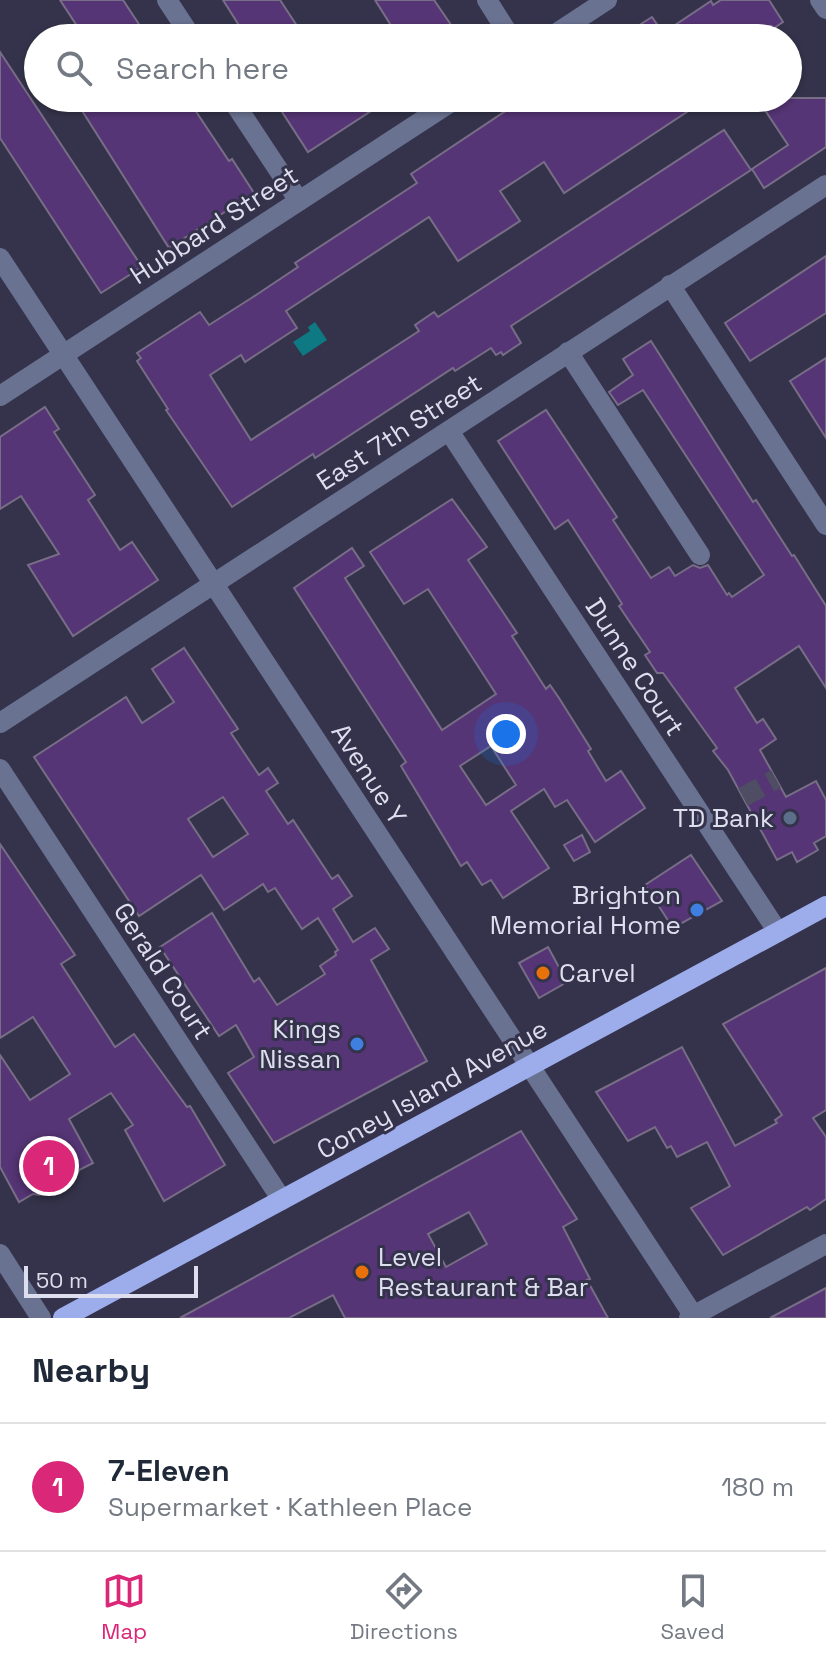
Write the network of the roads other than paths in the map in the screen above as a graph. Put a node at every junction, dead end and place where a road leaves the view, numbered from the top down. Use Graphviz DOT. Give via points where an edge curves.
graph roads {
  1 [pos="167,0"];
  2 [pos="487,0"];
  3 [pos="607,0"];
  4 [pos="820,0"];
  5 [pos="826,9"];
  6 [pos="183,24"];
  7 [pos="502,24"];
  8 [pos="570,24"];
  9 [pos="240,112"];
  10 [pos="436,112"];
  11 [pos="826,185"];
  12 [pos="299,201"];
  13 [pos="0,258"];
  14 [pos="670,285"];
  15 [pos="568,352"];
  16 [pos="64,355"];
  17 [pos="0,396"];
  18 [pos="449,431"];
  19 [pos="826,525"];
  20 [pos="700,555"];
  21 [pos="214,584"];
  22 [pos="0,723"];
  23 [pos="0,769"];
  24 [pos="826,906"];
  25 [pos="778,932"];
  26 [pos="529,1066"];
  27 [pos="282,1200"];
  28 [pos="826,1244"];
  29 [pos="0,1254"];
  30 [pos="693,1317"];
  31 [pos="41,1318"];
  32 [pos="63,1318"];
  1 -- 6 [label="street"];
  2 -- 7 [label="street"];
  3 -- 8 [label="street"];
  4 -- 5 [label="street"];
  9 -- 12 [label="street"];
  10 -- 12 [label="street, Hubbard Street"];
  11 -- 14 [label="street, East 7th Street"];
  12 -- 16 [label="street, Hubbard Street"];
  13 -- 16 [label="street, Avenue Y"];
  14 -- 15 [label="street, East 7th Street"];
  14 -- 19 [label="street"];
  15 -- 18 [label="street, East 7th Street"];
  15 -- 20 [label="street"];
  16 -- 17 [label="street, Hubbard Street"];
  16 -- 21 [label="street, Avenue Y"];
  18 -- 21 [label="street, East 7th Street"];
  18 -- 25 [label="street, Dunne Court"];
  21 -- 22 [label="street, East 7th Street"];
  21 -- 26 [label="street, Avenue Y"];
  23 -- 27 [label="street, Gerald Court"];
  24 -- 25 [label="main road, Coney Island Avenue"];
  25 -- 26 [label="main road, Coney Island Avenue"];
  26 -- 27 [label="main road, Coney Island Avenue"];
  26 -- 30 [label="street, Avenue Y"];
  27 -- 32 [label="main road, Coney Island Avenue"];
  28 -- 30 [label="street"];
  29 -- 31 [label="street"];
}
